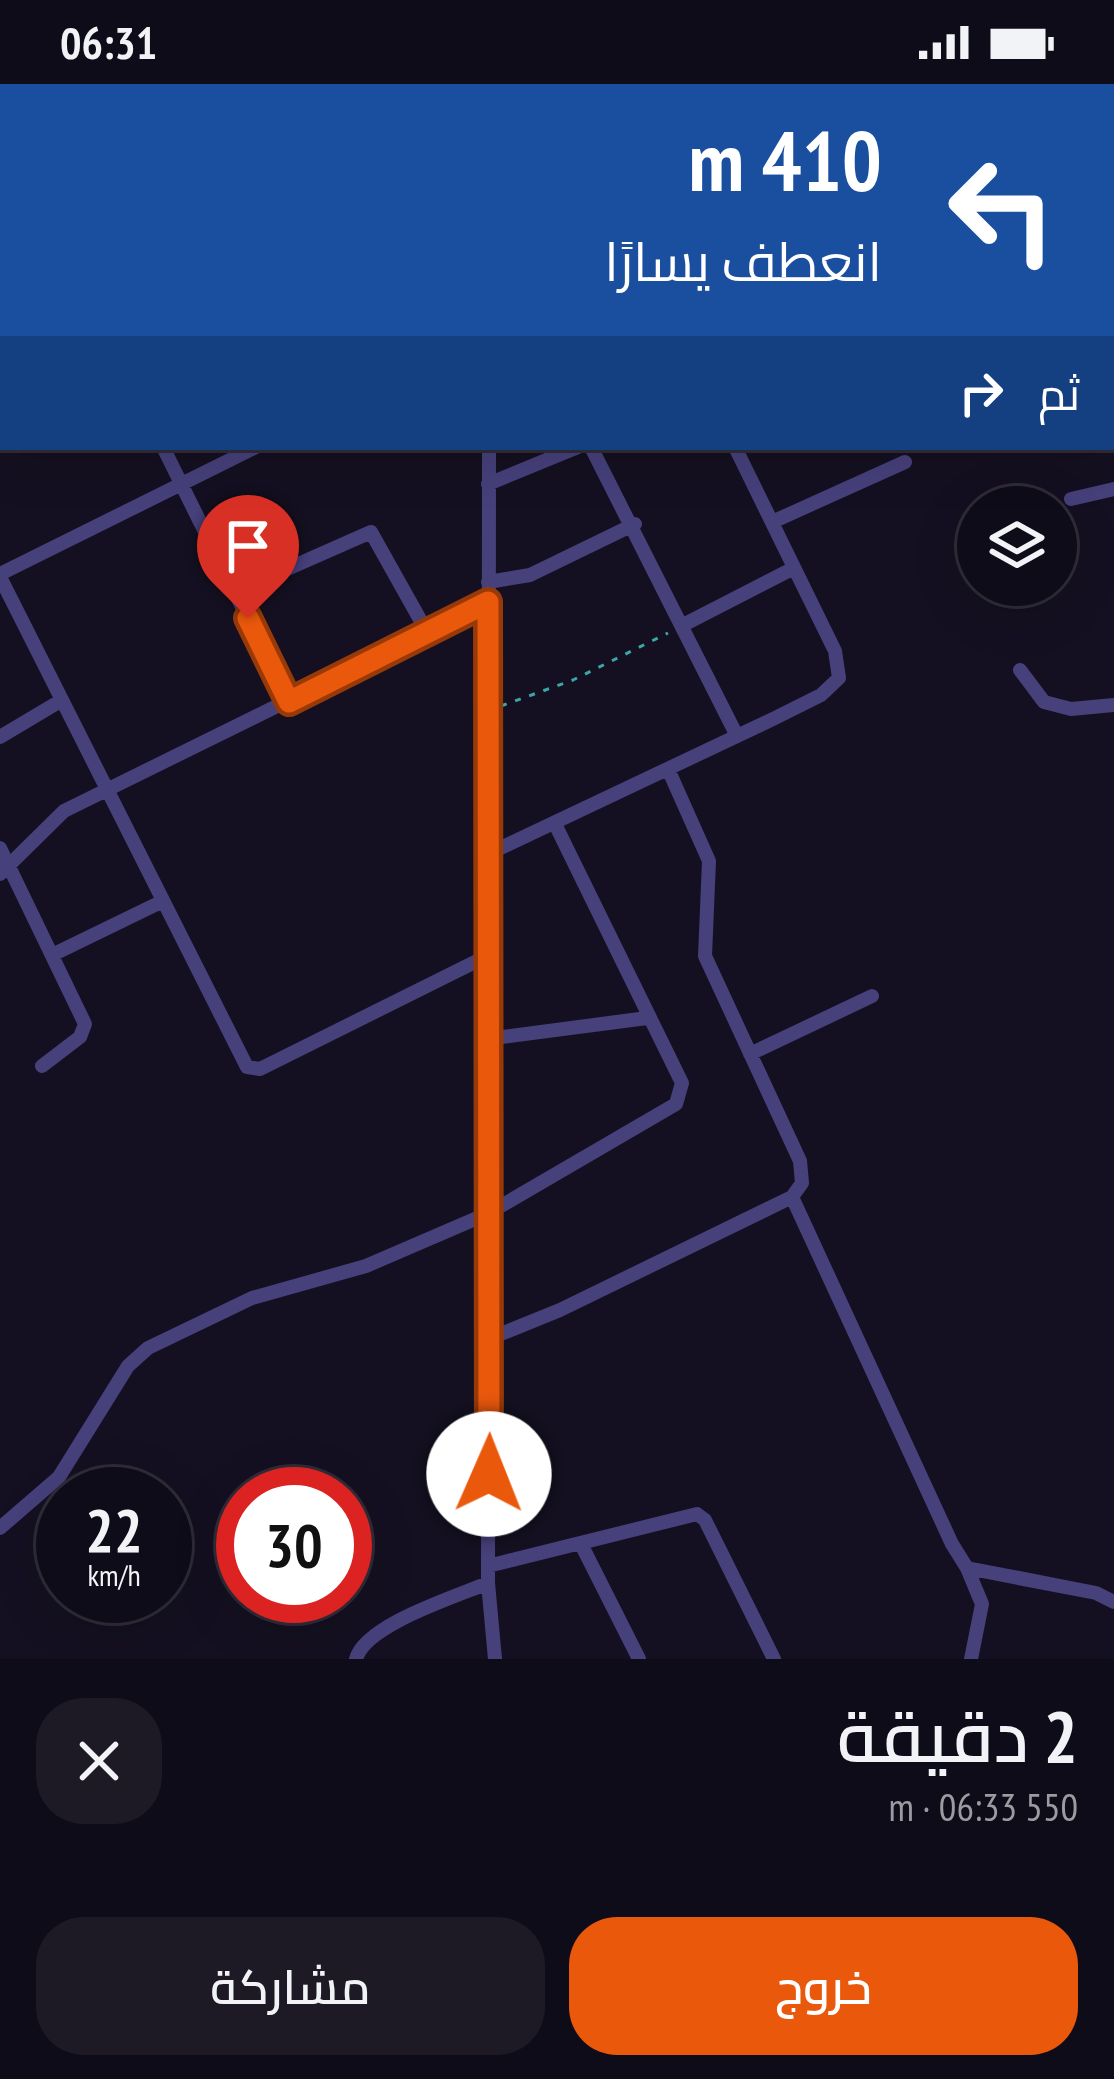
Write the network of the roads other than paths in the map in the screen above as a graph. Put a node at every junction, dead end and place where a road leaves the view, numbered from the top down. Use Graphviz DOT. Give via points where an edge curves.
graph roads {
  1 [pos="165,450"];
  2 [pos="250,450"];
  3 [pos="489,450"];
  4 [pos="571,450"];
  5 [pos="594,450"];
  6 [pos="736,450"];
  7 [pos="904,463"];
  8 [pos="183,484"];
  9 [pos="488,484"];
  10 [pos="1114,489"];
  11 [pos="1077,498"];
  12 [pos="772,522"];
  13 [pos="635,524"];
  14 [pos="794,568"];
  15 [pos="0,575"];
  16 [pos="488,582"];
  17 [pos="235,592"];
  18 [pos="488,602"];
  19 [pos="686,624"];
  20 [pos="427,632"];
  21 [pos="1020,670"];
  22 [pos="62,700"];
  23 [pos="289,702"];
  24 [pos="1114,705"];
  25 [pos="737,736"];
  26 [pos="0,737"];
  27 [pos="668,769"];
  28 [pos="106,794"];
  29 [pos="555,824"];
  30 [pos="0,848"];
  31 [pos="490,853"];
  32 [pos="5,871"];
  33 [pos="161,902"];
  34 [pos="52,955"];
  35 [pos="489,955"];
  36 [pos="872,996"];
  37 [pos="647,1018"];
  38 [pos="487,1039"];
  39 [pos="751,1054"];
  40 [pos="42,1066"];
  41 [pos="792,1197"];
  42 [pos="489,1213"];
  43 [pos="490,1338"];
  44 [pos="0,1528"];
  45 [pos="581,1544"];
  46 [pos="488,1565"];
  47 [pos="967,1568"];
  48 [pos="488,1583"];
  49 [pos="1114,1602"];
  50 [pos="768,1657"];
  51 [pos="356,1659"];
  52 [pos="495,1659"];
  53 [pos="639,1659"];
  54 [pos="970,1659"];
  1 -- 8 [label="street"];
  2 -- 8 [label="street"];
  3 -- 9 [label="street"];
  4 -- 9 [label="street"];
  5 -- 13 [label="street"];
  6 -- 12 [label="street"];
  7 -- 12 [label="street"];
  8 -- 15 [label="street"];
  8 -- 17 [label="street"];
  9 -- 16 [label="street"];
  10 -- 11 [label="street"];
  12 -- 14 [label="street"];
  13 -- 16 [label="street" via="530,574"];
  13 -- 19 [label="street"];
  14 -- 19 [label="street"];
  14 -- 25 [label="street" via="835,652 839,678"];
  15 -- 22 [label="street"];
  16 -- 18 [label="street"];
  17 -- 20 [label="street" via="370,532"];
  17 -- 23 [label="street"];
  18 -- 20 [label="street"];
  18 -- 31 [label="street"];
  19 -- 25 [label="street"];
  20 -- 23 [label="street"];
  21 -- 24 [label="street" via="1044,702"];
  22 -- 26 [label="street"];
  22 -- 28 [label="street"];
  23 -- 28 [label="street"];
  25 -- 27 [label="street"];
  27 -- 29 [label="street"];
  27 -- 39 [label="street" via="709,861 705,956"];
  28 -- 32 [label="street" via="50,822"];
  28 -- 33 [label="street"];
  29 -- 31 [label="street"];
  29 -- 37 [label="street"];
  30 -- 32 [label="street"];
  31 -- 35 [label="street"];
  32 -- 34 [label="street"];
  33 -- 34 [label="street"];
  33 -- 35 [label="street" via="241,1062 255,1070"];
  34 -- 40 [label="street" via="85,1028"];
  35 -- 38 [label="street"];
  36 -- 39 [label="street"];
  37 -- 38 [label="street"];
  37 -- 42 [label="street" via="682,1083 676,1104"];
  38 -- 42 [label="street"];
  39 -- 41 [label="street" via="800,1161 802,1183"];
  41 -- 43 [label="street"];
  41 -- 47 [label="street"];
  42 -- 43 [label="street"];
  42 -- 44 [label="street" via="366,1266 252,1298 148,1348 128,1366 59,1477"];
  43 -- 46 [label="street"];
  45 -- 46 [label="street"];
  45 -- 50 [label="street" via="700,1516"];
  45 -- 53 [label="street"];
  46 -- 48 [label="street"];
  47 -- 49 [label="street"];
  47 -- 54 [label="street" via="982,1604"];
  48 -- 51 [label="street" via="377,1633"];
  48 -- 52 [label="street"];
}
